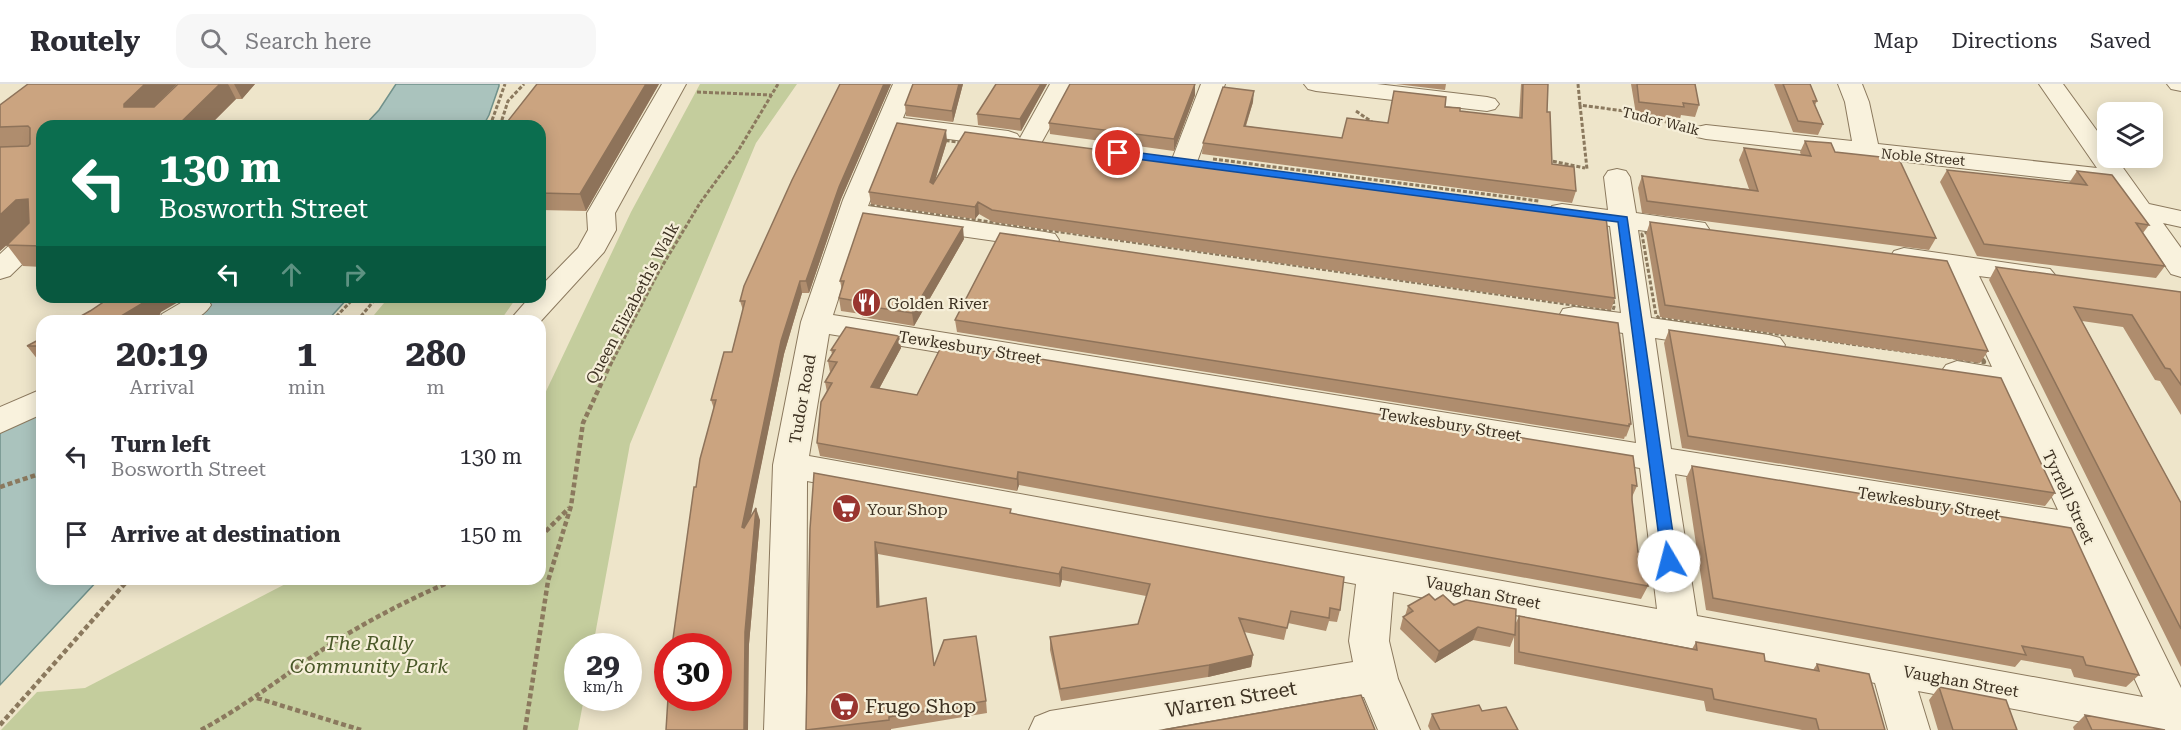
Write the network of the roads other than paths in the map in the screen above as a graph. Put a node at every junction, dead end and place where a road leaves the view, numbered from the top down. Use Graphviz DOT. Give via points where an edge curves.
graph roads {
  1 [pos="905,84"];
  2 [pos="1062,84"];
  3 [pos="1213,84"];
  4 [pos="1316,84"];
  5 [pos="1850,84"];
  6 [pos="2051,84"];
  7 [pos="672,87"];
  8 [pos="1487,104"];
  9 [pos="888,123"];
  10 [pos="1716,133"];
  11 [pos="1867,151"];
  12 [pos="1191,161"];
  13 [pos="1617,177"];
  14 [pos="2119,178"];
  15 [pos="1540,205"];
  16 [pos="2141,210"];
  17 [pos="852,212"];
  18 [pos="2181,219"];
  19 [pos="1623,220"];
  20 [pos="1716,232"];
  21 [pos="36,236"];
  22 [pos="1075,244"];
  23 [pos="1878,254"];
  24 [pos="1959,264"];
  25 [pos="2181,268"];
  26 [pos="0,270"];
  27 [pos="2064,278"];
  28 [pos="546,298"];
  29 [pos="541,303"];
  30 [pos="1545,312"];
  31 [pos="530,315"];
  32 [pos="816,322"];
  33 [pos="1638,326"];
  34 [pos="1800,349"];
  35 [pos="1928,368"];
  36 [pos="2014,381"];
  37 [pos="36,403"];
  38 [pos="0,421"];
  39 [pos="1655,458"];
  40 [pos="790,465"];
  41 [pos="2083,528"];
  42 [pos="1376,572"];
  43 [pos="1679,628"];
  44 [pos="1891,668"];
  45 [pos="1377,679"];
  46 [pos="2178,725"];
  47 [pos="785,730"];
  48 [pos="1050,730"];
  49 [pos="1399,730"];
  50 [pos="1909,730"];
  1 -- 9 [label="street, Tudor Road"];
  2 -- 9 [label="street" via="1042,143"];
  3 -- 12 [label="street"];
  4 -- 8 [label="street" via="1370,106"];
  5 -- 11 [label="street"];
  6 -- 14 [label="street"];
  7 -- 28 [label="street" via="601,213 602,230 590,252"];
  9 -- 17 [label="street, Tudor Road"];
  10 -- 11 [label="street, Noble Street"];
  11 -- 14 [label="street, Noble Street"];
  13 -- 19 [label="street"];
  14 -- 16 [label="street"];
  15 -- 19 [label="street"];
  16 -- 18 [label="street"];
  16 -- 25 [label="street"];
  17 -- 22 [label="street"];
  17 -- 32 [label="street, Tudor Road"];
  19 -- 20 [label="street"];
  19 -- 33 [label="street"];
  21 -- 26 [label="street"];
  23 -- 24 [label="street"];
  24 -- 27 [label="street"];
  24 -- 36 [label="street, Tyrrell Street"];
  29 -- 31 [label="street"];
  30 -- 33 [label="street"];
  32 -- 39 [label="street, Tewkesbury Street"];
  32 -- 40 [label="street, Tudor Road"];
  33 -- 34 [label="street"];
  33 -- 39 [label="street"];
  35 -- 36 [label="street"];
  36 -- 41 [label="street, Tyrrell Street"];
  37 -- 38 [label="street"];
  39 -- 41 [label="street, Tewkesbury Street"];
  39 -- 43 [label="street"];
  40 -- 42 [label="street, Vaughan Street"];
  40 -- 47 [label="street, Tudor Road"];
  41 -- 46 [label="street, Tyrrell Street"];
  42 -- 43 [label="street, Vaughan Street"];
  42 -- 45 [label="street" via="1368,641"];
  43 -- 44 [label="street, Vaughan Street"];
  44 -- 46 [label="street, Vaughan Street"];
  44 -- 50 [label="street"];
  45 -- 48 [label="street, Warren Street" via="1345,680"];
  45 -- 49 [label="street"];
}
